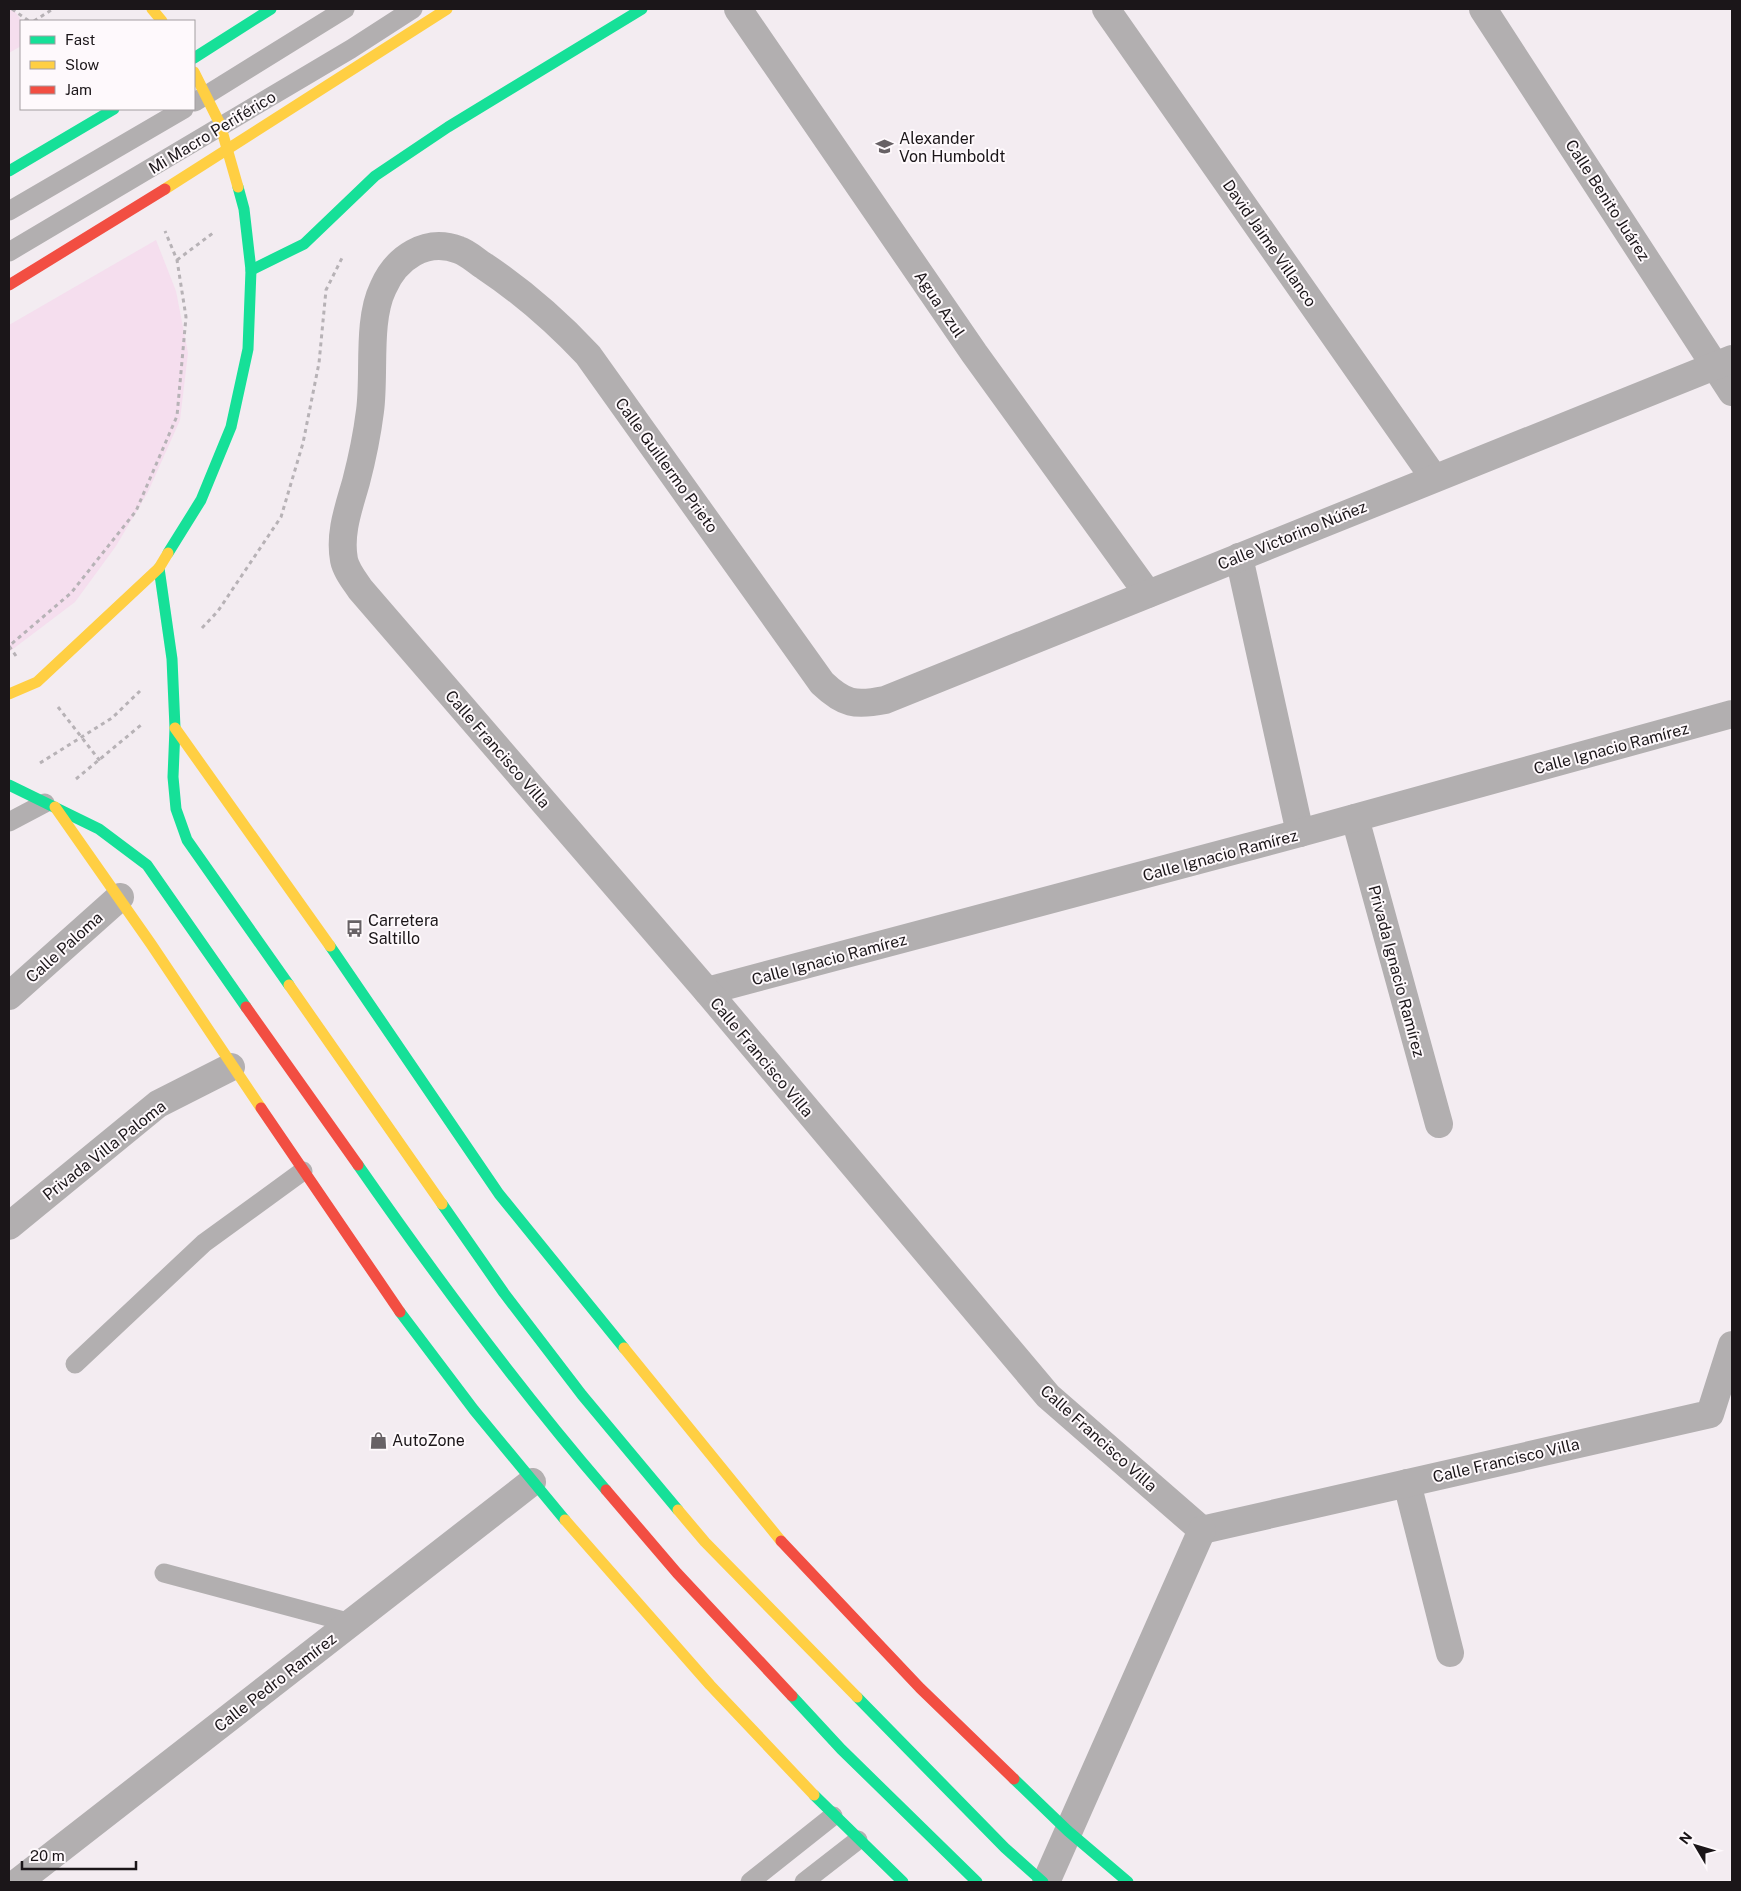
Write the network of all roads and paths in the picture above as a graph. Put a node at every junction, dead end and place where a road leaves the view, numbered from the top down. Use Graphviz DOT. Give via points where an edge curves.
graph roads {
  1 [pos="12,9"];
  2 [pos="53,9"];
  3 [pos="152,9"];
  4 [pos="271,9"];
  5 [pos="345,9"];
  6 [pos="412,9"];
  7 [pos="447,9"];
  8 [pos="642,9"];
  9 [pos="738,9"];
  10 [pos="1106,9"];
  11 [pos="1483,9"];
  12 [pos="28,20"];
  13 [pos="36,20"];
  14 [pos="161,20"];
  15 [pos="195,57"];
  16 [pos="195,74"];
  17 [pos="195,102"];
  18 [pos="112,110"];
  19 [pos="182,110"];
  20 [pos="9,171"];
  21 [pos="9,211"];
  22 [pos="171,240"];
  23 [pos="346,249"];
  24 [pos="9,252"];
  25 [pos="251,270"];
  26 [pos="9,285"];
  27 [pos="1724,363"];
  28 [pos="1732,392"];
  29 [pos="1434,478"];
  30 [pos="1239,557"];
  31 [pos="344,562"];
  32 [pos="159,568"];
  33 [pos="1148,594"];
  34 [pos="9,646"];
  35 [pos="172,659"];
  36 [pos="9,694"];
  37 [pos="173,697"];
  38 [pos="850,703"];
  39 [pos="1732,714"];
  40 [pos="175,728"];
  41 [pos="36,765"];
  42 [pos="9,785"];
  43 [pos="50,805"];
  44 [pos="1355,818"];
  45 [pos="9,822"];
  46 [pos="1300,834"];
  47 [pos="120,897"];
  48 [pos="707,991"];
  49 [pos="9,996"];
  50 [pos="231,1067"];
  51 [pos="1439,1124"];
  52 [pos="303,1171"];
  53 [pos="9,1226"];
  54 [pos="1732,1345"];
  55 [pos="76,1364"];
  56 [pos="532,1482"];
  57 [pos="1407,1483"];
  58 [pos="1202,1530"];
  59 [pos="164,1573"];
  60 [pos="351,1623"];
  61 [pos="1450,1653"];
  62 [pos="832,1816"];
  63 [pos="1068,1831"];
  64 [pos="858,1840"];
  65 [pos="18,1882"];
  66 [pos="750,1882"];
  67 [pos="804,1882"];
  68 [pos="903,1882"];
  69 [pos="977,1882"];
  70 [pos="1044,1882"];
  71 [pos="1128,1882"];
  1 -- 12 [label="path"];
  2 -- 13 [label="path"];
  3 -- 14 [label="main road"];
  4 -- 15 [label="main road"];
  5 -- 17 [label="lane, Mi Macro Periférico"];
  6 -- 24 [label="lane, Mi Macro Periférico" via="351,49"];
  7 -- 26 [label="main road" via="149,200"];
  8 -- 25 [label="main road" via="448,127 375,176 304,244"];
  9 -- 33 [label="street, Agua Azul" via="974,353"];
  10 -- 29 [label="street, David Jaime Villanco"];
  11 -- 27 [label="street, Calle Benito Juárez"];
  16 -- 25 [label="main road" via="220,124 244,209"];
  18 -- 20 [label="main road"];
  19 -- 21 [label="lane"];
  22 -- 34 [label="path" via="178,260 186,317 177,416 136,512 71,594"];
  23 -- 35 [label="path" via="326,290 319,363 305,434 281,517 218,611"];
  25 -- 32 [label="main road" via="248,349 231,427 201,500"];
  27 -- 28 [label="street, Calle Benito Juárez"];
  27 -- 29 [label="street, Calle Victorino Núñez"];
  29 -- 30 [label="street, Calle Victorino Núñez"];
  30 -- 33 [label="street, Calle Victorino Núñez"];
  30 -- 46 [label="street"];
  31 -- 38 [label="street, Calle Guillermo Prieto" via="343,530 365,442 373,384 375,321 382,288 411,252 424,247 459,250 508,282 553,319 588,355 822,683"];
  31 -- 48 [label="street, Calle Francisco Villa" via="360,590"];
  32 -- 35 [label="main road"];
  32 -- 36 [label="main road" via="37,682"];
  33 -- 38 [label="street, Calle Victorino Núñez" via="886,700"];
  35 -- 37 [label="main road"];
  35 -- 41 [label="path" via="112,718"];
  37 -- 40 [label="main road"];
  37 -- 43 [label="path"];
  39 -- 44 [label="street, Calle Ignacio Ramírez"];
  40 -- 63 [label="main road" via="350,973 505,1202 781,1542 920,1688"];
  40 -- 70 [label="main road" via="173,777 176,809 187,840 504,1293 582,1395 705,1542 1005,1848"];
  42 -- 43 [label="main road"];
  43 -- 45 [label="lane"];
  43 -- 47 [label="main road"];
  43 -- 69 [label="main road" via="108,833 128,846 147,865 438,1280 549,1424 677,1573 841,1749"];
  44 -- 46 [label="street, Calle Ignacio Ramírez"];
  44 -- 51 [label="street, Privada Ignacio Ramírez"];
  46 -- 48 [label="street, Calle Ignacio Ramírez"];
  47 -- 49 [label="street, Calle Paloma"];
  47 -- 50 [label="main road"];
  48 -- 58 [label="street, Calle Francisco Villa" via="1048,1396"];
  50 -- 52 [label="main road"];
  50 -- 53 [label="street, Privada Villa Paloma" via="158,1104"];
  52 -- 55 [label="lane" via="204,1243"];
  52 -- 56 [label="main road" via="434,1358"];
  54 -- 57 [label="street, Calle Francisco Villa" via="1710,1414"];
  56 -- 60 [label="street, Calle Pedro Ramírez"];
  56 -- 62 [label="main road" via="684,1659"];
  57 -- 58 [label="street, Calle Francisco Villa"];
  57 -- 61 [label="street"];
  58 -- 63 [label="street"];
  59 -- 60 [label="lane"];
  60 -- 65 [label="street, Calle Pedro Ramírez"];
  62 -- 64 [label="main road"];
  62 -- 66 [label="lane"];
  63 -- 70 [label="street"];
  63 -- 71 [label="main road"];
  64 -- 67 [label="lane"];
  64 -- 68 [label="main road"];
}
